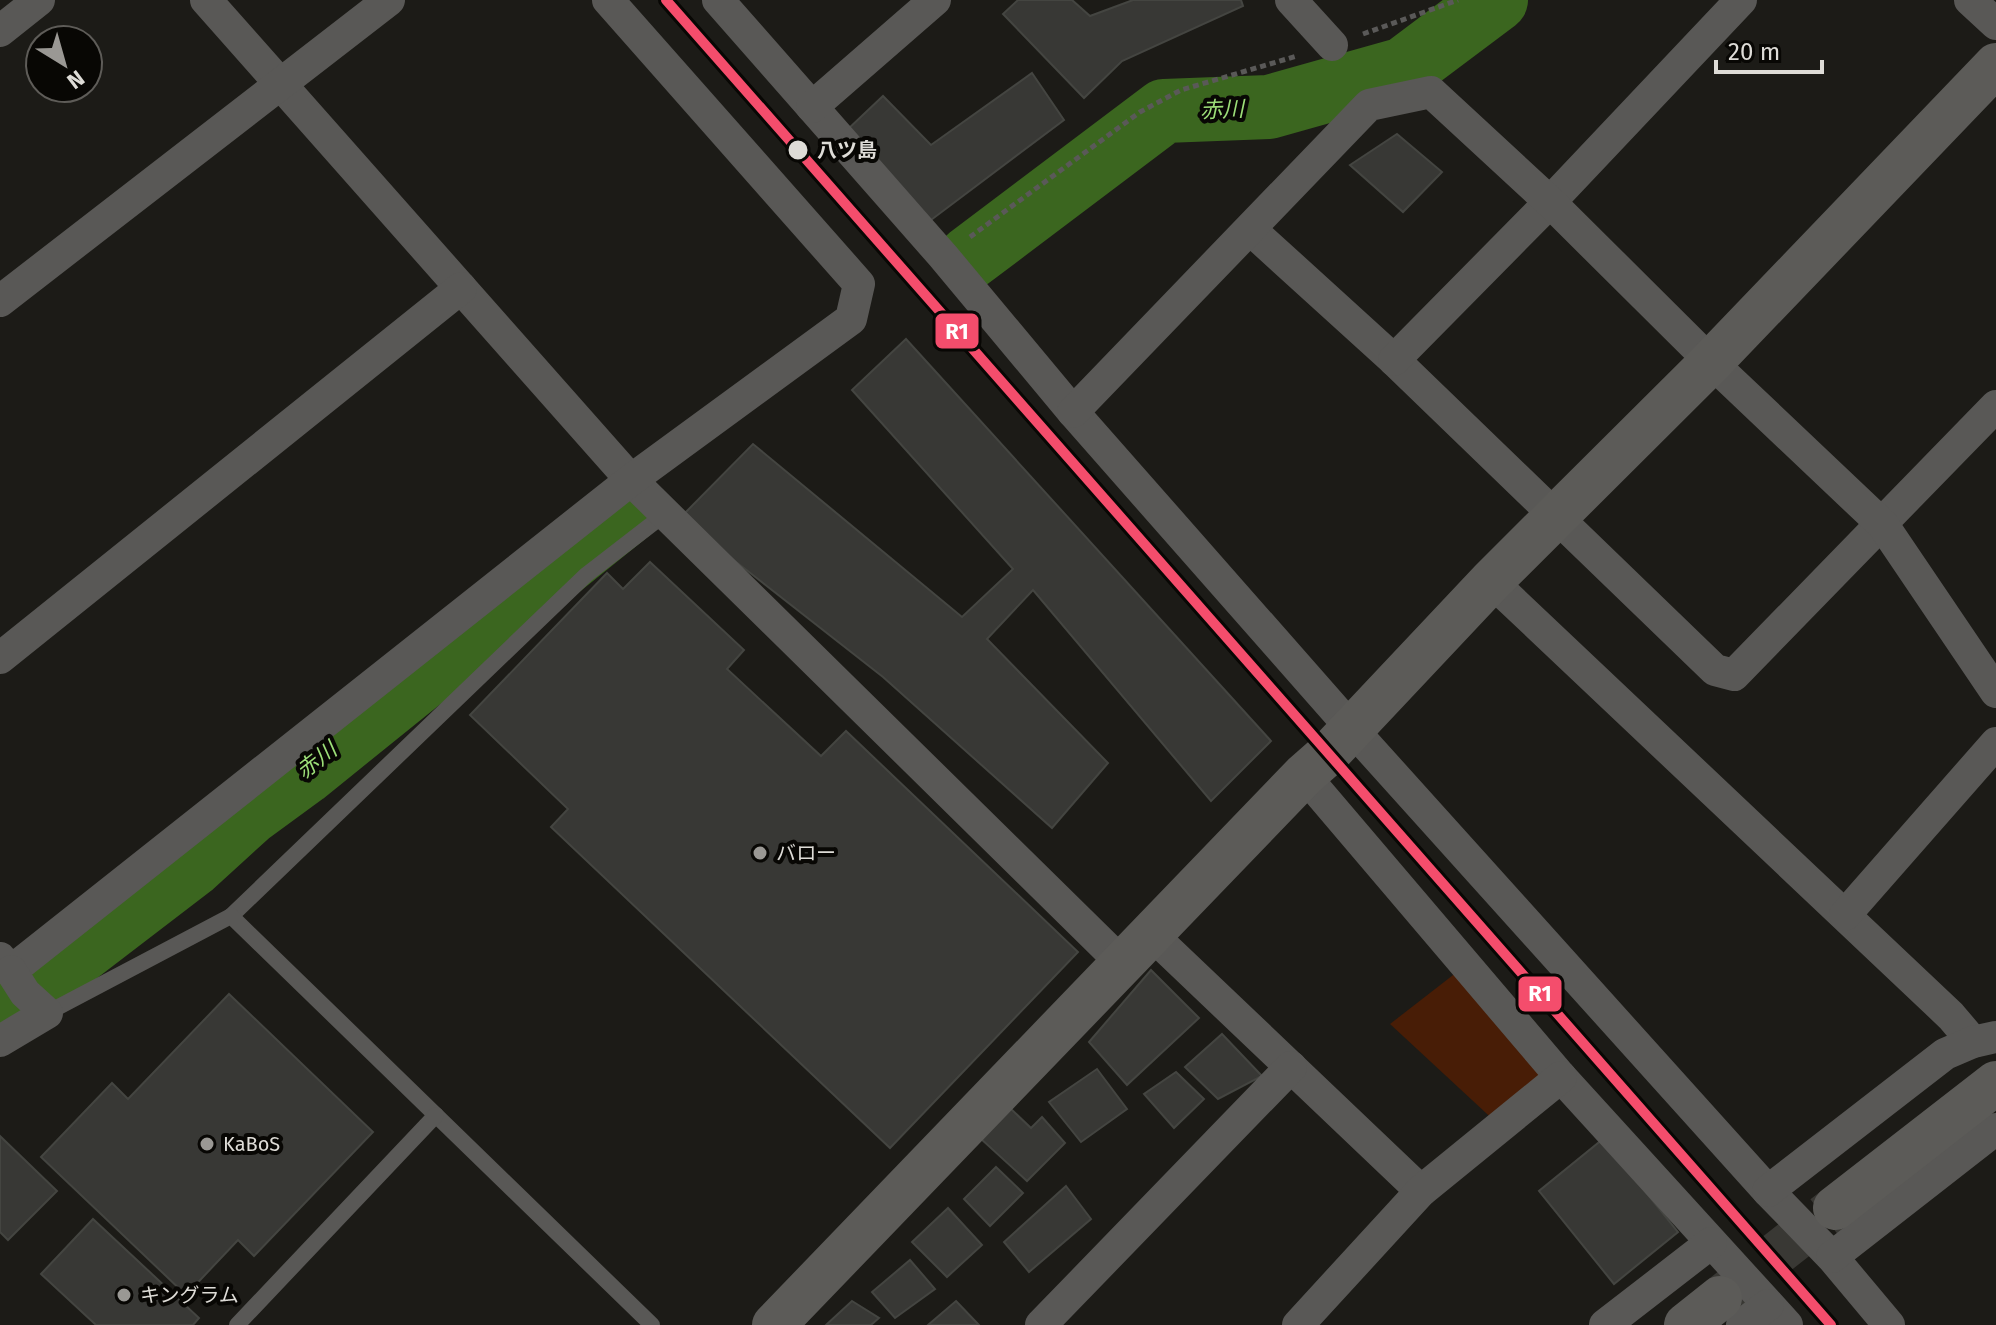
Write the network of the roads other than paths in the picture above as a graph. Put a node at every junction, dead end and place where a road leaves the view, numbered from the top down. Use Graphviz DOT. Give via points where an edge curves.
graph roads {
  1 [pos="39,0"];
  2 [pos="206,0"];
  3 [pos="389,0"];
  4 [pos="608,0"];
  5 [pos="718,0"];
  6 [pos="935,0"];
  7 [pos="1291,0"];
  8 [pos="1741,0"];
  9 [pos="1970,0"];
  10 [pos="1996,24"];
  11 [pos="0,31"];
  12 [pos="1332,45"];
  13 [pos="1996,65"];
  14 [pos="281,84"];
  15 [pos="812,107"];
  16 [pos="1550,202"];
  17 [pos="1251,230"];
  18 [pos="461,288"];
  19 [pos="0,301"];
  20 [pos="1394,360"];
  21 [pos="1711,362"];
  22 [pos="1996,406"];
  23 [pos="1073,412"];
  24 [pos="631,480"];
  25 [pos="665,514"];
  26 [pos="1556,515"];
  27 [pos="1883,525"];
  28 [pos="1491,581"];
  29 [pos="0,658"];
  30 [pos="1996,692"];
  31 [pos="1352,729"];
  32 [pos="1996,743"];
  33 [pos="1304,775"];
  34 [pos="1845,915"];
  35 [pos="231,916"];
  36 [pos="1137,949"];
  37 [pos="6,964"];
  38 [pos="47,1013"];
  39 [pos="1985,1040"];
  40 [pos="0,1041"];
  41 [pos="1291,1067"];
  42 [pos="1561,1077"];
  43 [pos="1996,1083"];
  44 [pos="436,1115"];
  45 [pos="1996,1129"];
  46 [pos="1421,1191"];
  47 [pos="1768,1191"];
  48 [pos="1835,1208"];
  49 [pos="1711,1243"];
  50 [pos="1832,1257"];
  51 [pos="1731,1312"];
  52 [pos="1778,1315"];
  53 [pos="237,1325"];
  54 [pos="652,1325"];
  55 [pos="774,1325"];
  56 [pos="1041,1325"];
  57 [pos="1298,1325"];
  58 [pos="1605,1325"];
  59 [pos="1686,1325"];
  60 [pos="1889,1325"];
  1 -- 11 [label="street"];
  2 -- 14 [label="street"];
  3 -- 14 [label="street"];
  4 -- 24 [label="street" via="859,284 851,319"];
  5 -- 15 [label="street"];
  6 -- 15 [label="street"];
  7 -- 12 [label="street"];
  8 -- 16 [label="street"];
  9 -- 10 [label="street"];
  13 -- 21 [label="street"];
  14 -- 18 [label="street"];
  14 -- 19 [label="street"];
  15 -- 23 [label="street"];
  16 -- 17 [label="street" via="1431,92 1369,105"];
  16 -- 20 [label="street"];
  16 -- 21 [label="street"];
  17 -- 20 [label="street"];
  17 -- 23 [label="street"];
  18 -- 24 [label="street"];
  18 -- 29 [label="street"];
  20 -- 26 [label="street"];
  21 -- 26 [label="street"];
  21 -- 27 [label="street"];
  22 -- 27 [label="street"];
  23 -- 31 [label="street"];
  24 -- 25 [label="street"];
  24 -- 37 [label="street"];
  25 -- 35 [label="lane" via="586,575"];
  25 -- 36 [label="street"];
  26 -- 27 [label="street" via="1715,670 1734,675"];
  26 -- 28 [label="street"];
  27 -- 30 [label="street"];
  28 -- 31 [label="street"];
  28 -- 34 [label="street"];
  31 -- 33 [label="street"];
  31 -- 47 [label="street"];
  32 -- 34 [label="street"];
  33 -- 36 [label="street"];
  33 -- 42 [label="street"];
  34 -- 39 [label="street" via="1951,1016"];
  35 -- 38 [label="lane"];
  35 -- 44 [label="lane"];
  36 -- 41 [label="street"];
  36 -- 55 [label="street"];
  37 -- 38 [label="street" via="25,993"];
  38 -- 40 [label="street"];
  39 -- 47 [label="street" via="1945,1054"];
  41 -- 46 [label="street"];
  41 -- 56 [label="street"];
  42 -- 46 [label="street"];
  42 -- 49 [label="street"];
  43 -- 48 [label="street"];
  44 -- 53 [label="lane"];
  44 -- 54 [label="lane"];
  45 -- 50 [label="street"];
  46 -- 57 [label="street"];
  47 -- 50 [label="street"];
  49 -- 52 [label="street"];
  49 -- 58 [label="street"];
  50 -- 60 [label="street"];
  51 -- 52 [label="street"];
  51 -- 59 [label="street"];
}
